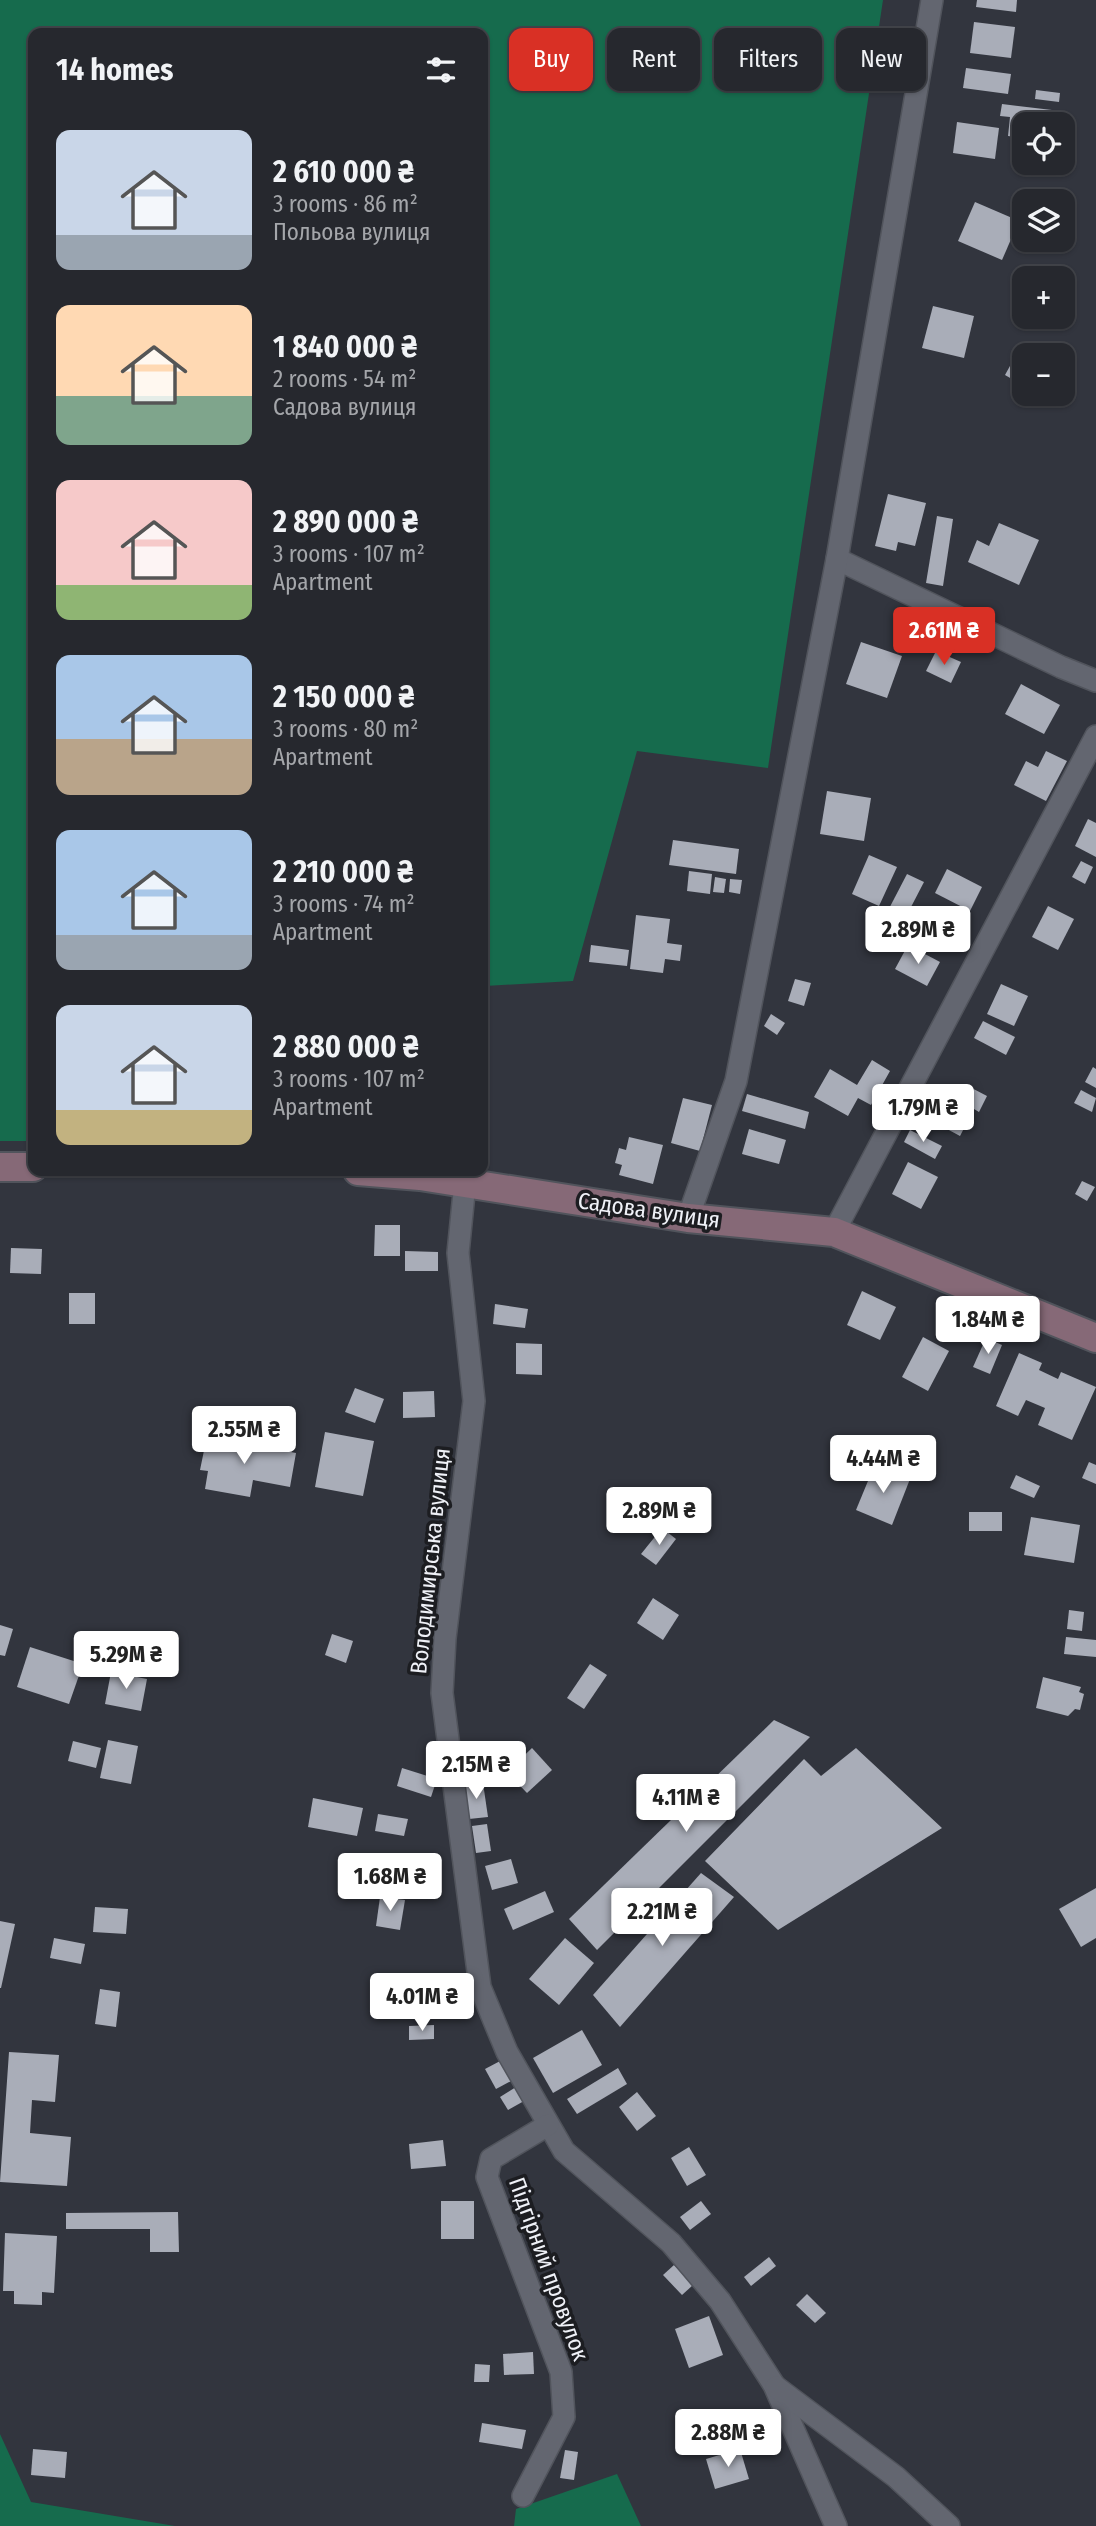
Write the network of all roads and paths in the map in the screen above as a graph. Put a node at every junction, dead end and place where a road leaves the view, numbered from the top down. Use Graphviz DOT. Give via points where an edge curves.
graph roads {
  1 [pos="932,0"];
  2 [pos="837,559"];
  3 [pos="1096,681"];
  4 [pos="1096,736"];
  5 [pos="0,1167"];
  6 [pos="28,1167"];
  7 [pos="403,1176"];
  8 [pos="465,1183"];
  9 [pos="688,1218"];
  10 [pos="834,1232"];
  11 [pos="1096,1338"];
  12 [pos="548,2125"];
  13 [pos="774,2385"];
  14 [pos="523,2496"];
  15 [pos="836,2526"];
  16 [pos="949,2526"];
  1 -- 2 [label="street"];
  2 -- 3 [label="street"];
  2 -- 9 [label="street" via="736,1081"];
  4 -- 10 [label="street"];
  5 -- 6 [label="street"];
  7 -- 8 [label="street, Садова вулиця"];
  8 -- 9 [label="street, Садова вулиця"];
  8 -- 12 [label="street, Володимирська вулиця" via="458,1253 474,1401 442,1693 480,1987 507,2052"];
  9 -- 10 [label="street, Садова вулиця"];
  10 -- 11 [label="street, Садова вулиця"];
  12 -- 13 [label="street, Володимирська вулиця" via="564,2151 671,2243 720,2301"];
  12 -- 14 [label="street, Підгірний провулок" via="491,2159 487,2176 561,2372 564,2417"];
  13 -- 15 [label="street, Володимирська вулиця"];
  13 -- 16 [label="street, Володимирська вулиця" via="896,2477"];
}
